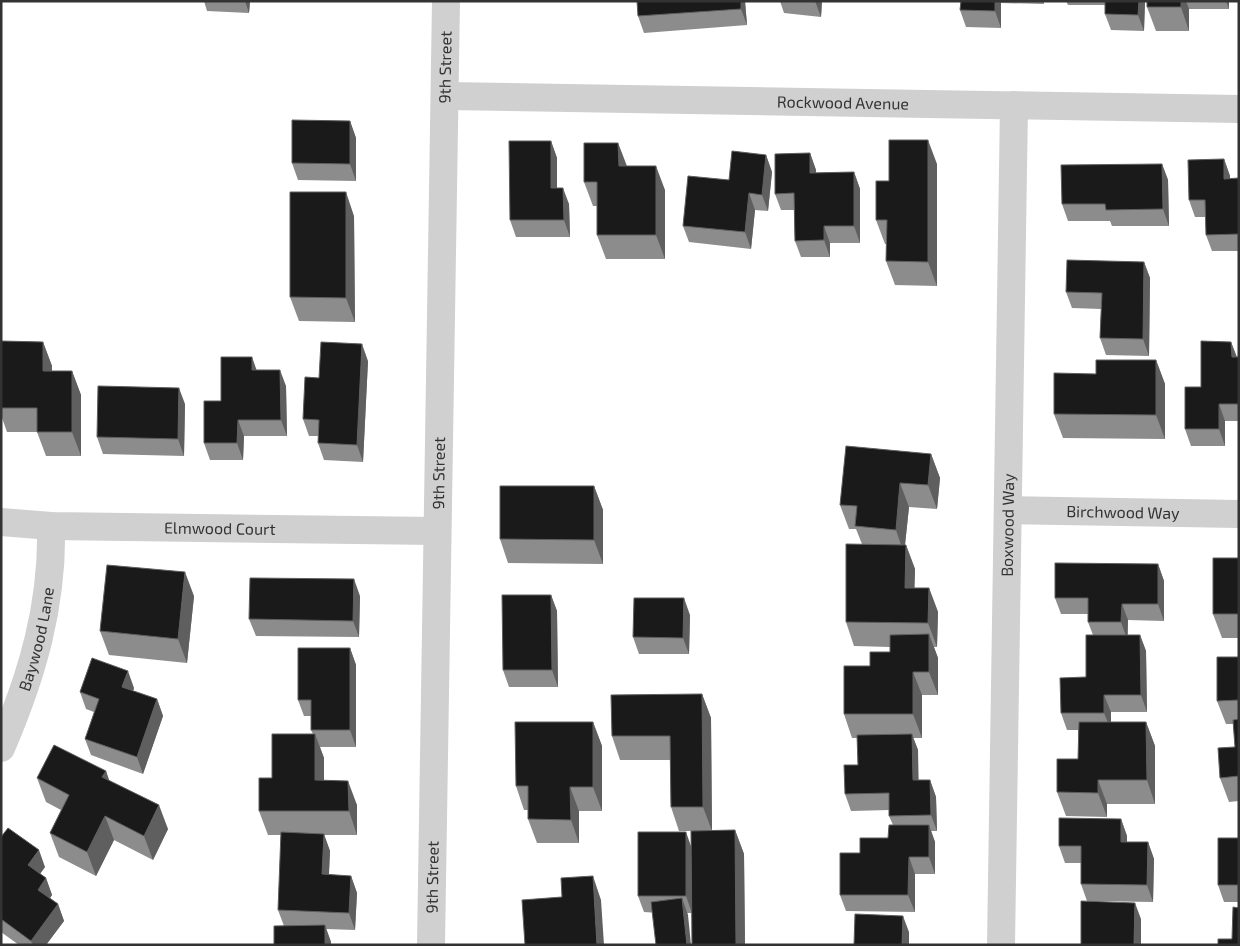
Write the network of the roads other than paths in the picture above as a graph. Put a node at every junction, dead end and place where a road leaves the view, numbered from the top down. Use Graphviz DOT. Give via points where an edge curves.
graph roads {
  1 [pos="446,1"];
  2 [pos="445,96"];
  3 [pos="1014,105"];
  4 [pos="1239,108"];
  5 [pos="1008,510"];
  6 [pos="1239,514"];
  7 [pos="1,522"];
  8 [pos="51,526"];
  9 [pos="437,532"];
  10 [pos="1,748"];
  11 [pos="431,945"];
  12 [pos="1001,945"];
  1 -- 2 [label="street, 9th Street"];
  2 -- 3 [label="street, Rockwood Avenue"];
  2 -- 9 [label="street, 9th Street"];
  3 -- 4 [label="street, Rockwood Avenue"];
  3 -- 5 [label="street, Boxwood Way"];
  5 -- 6 [label="street, Birchwood Way"];
  5 -- 12 [label="street, Boxwood Way"];
  7 -- 8 [label="street, Elmwood Court"];
  8 -- 9 [label="street, Elmwood Court"];
  8 -- 10 [label="street, Baywood Lane" via="50,578 43,625 30,676"];
  9 -- 11 [label="street, 9th Street"];
}
